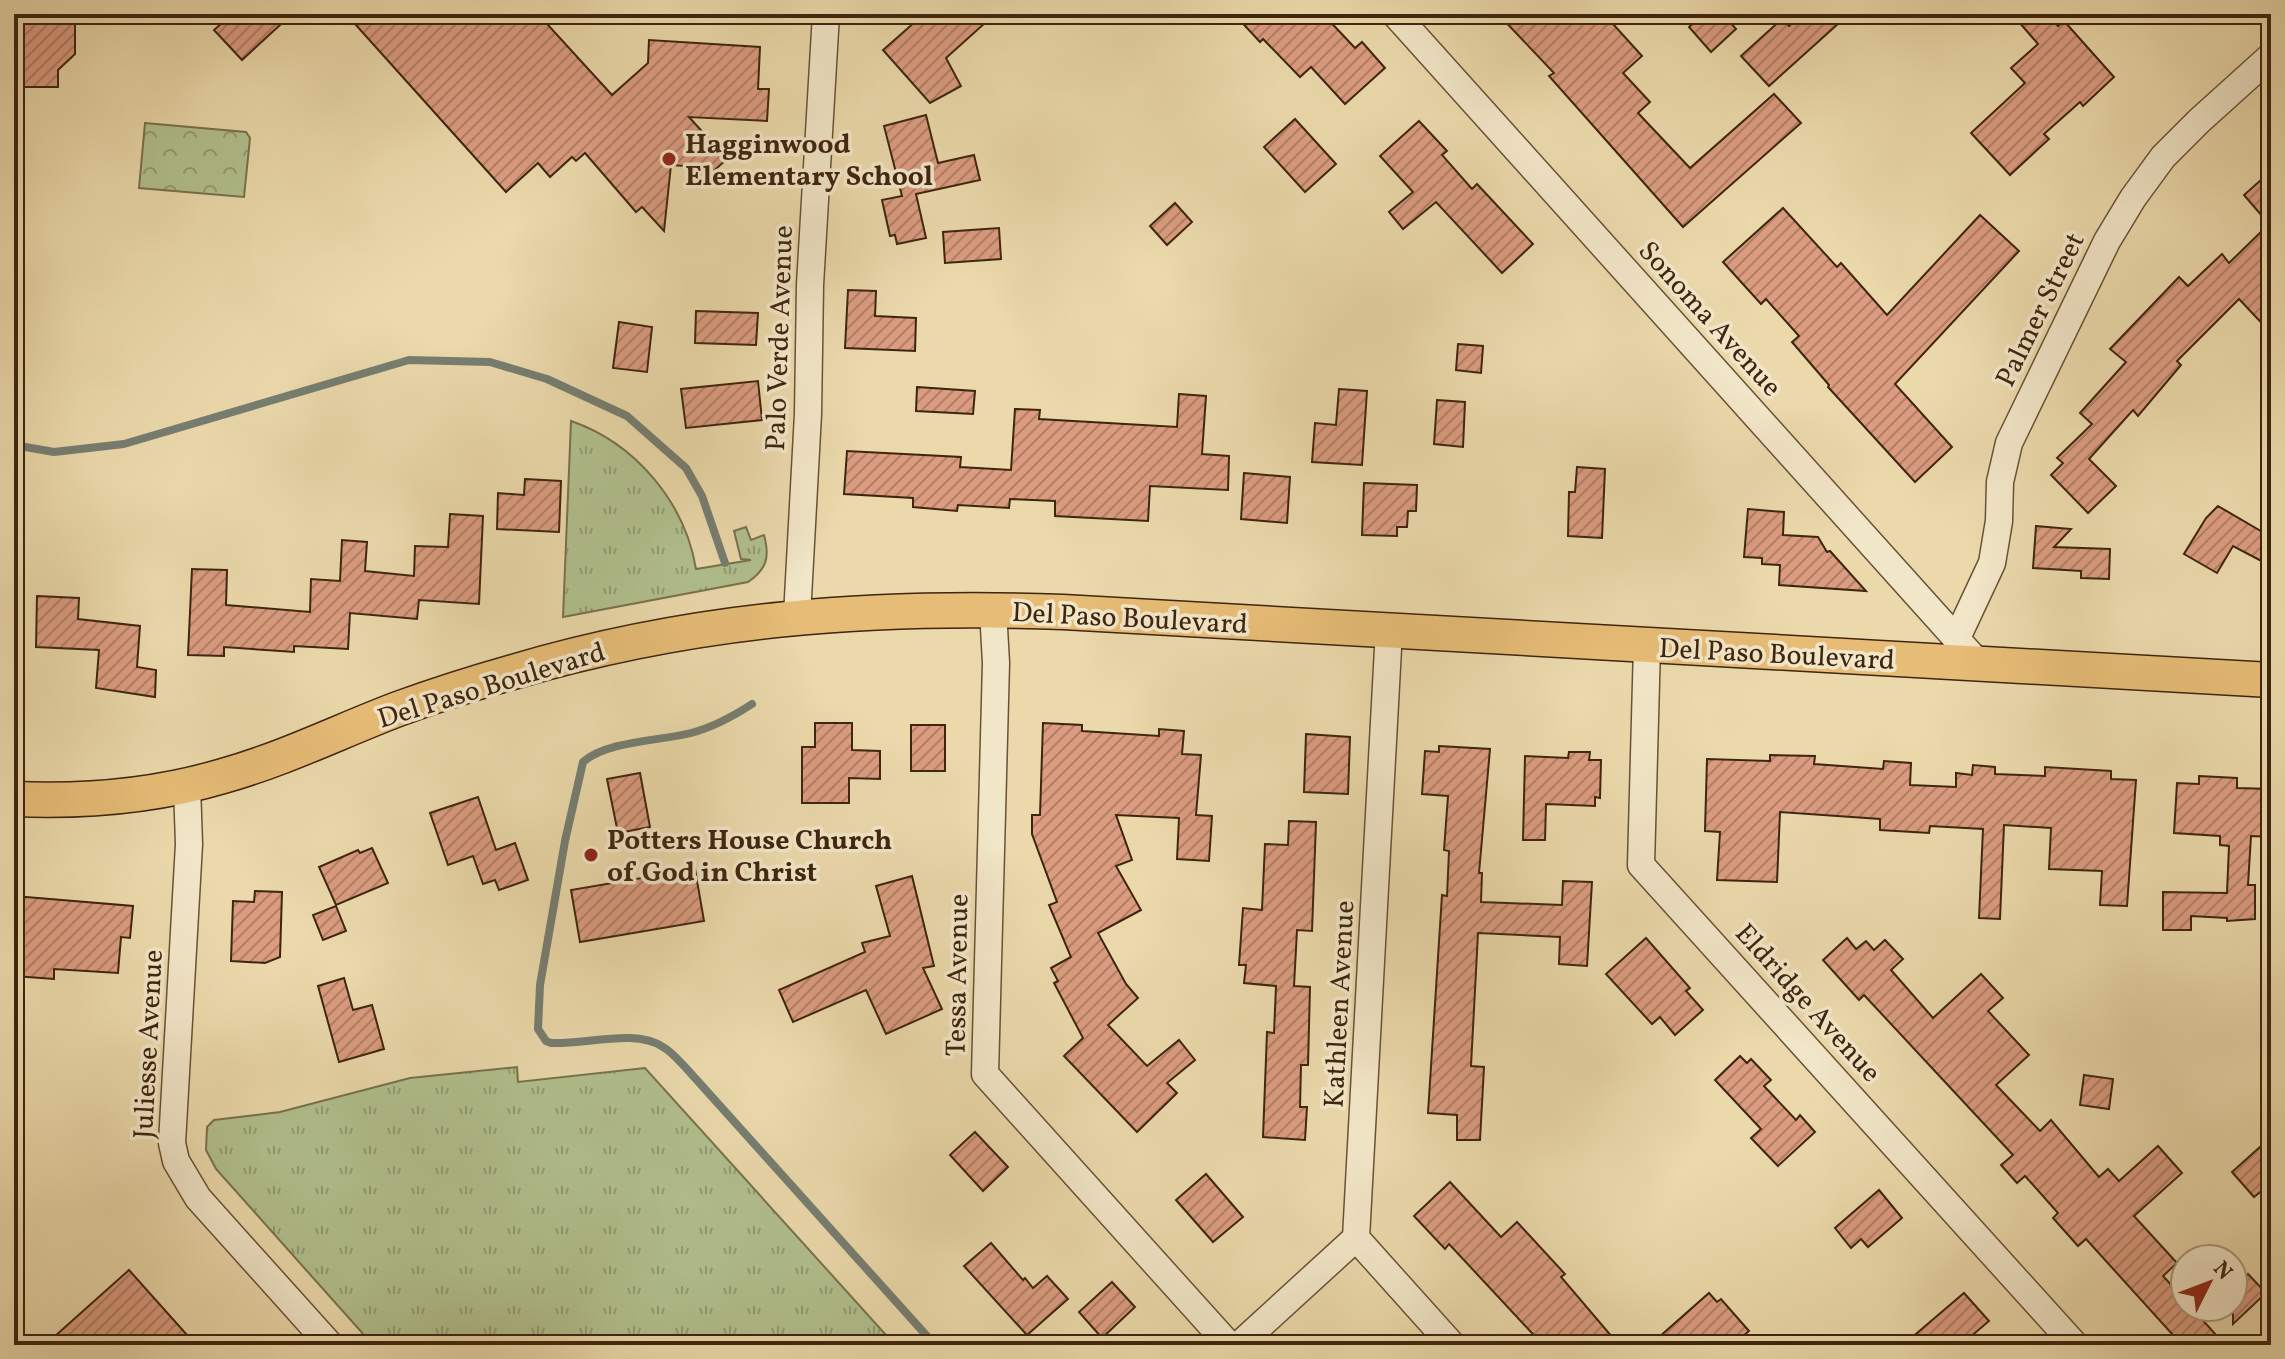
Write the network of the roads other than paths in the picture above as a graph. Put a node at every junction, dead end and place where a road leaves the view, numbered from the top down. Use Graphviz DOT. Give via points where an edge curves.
graph roads {
  1 [pos="826,14"];
  2 [pos="1395,14"];
  3 [pos="2271,56"];
  4 [pos="993,610"];
  5 [pos="797,616"];
  6 [pos="1389,630"];
  7 [pos="1956,640"];
  8 [pos="1647,646"];
  9 [pos="1980,665"];
  10 [pos="2271,680"];
  11 [pos="187,786"];
  12 [pos="14,799"];
  13 [pos="1356,1238"];
  14 [pos="330,1345"];
  15 [pos="1229,1345"];
  16 [pos="1239,1345"];
  17 [pos="1452,1345"];
  18 [pos="2075,1345"];
  1 -- 5 [label="street, Palo Verde Avenue"];
  2 -- 7 [label="street, Sonoma Avenue"];
  3 -- 7 [label="street, Palmer Street" via="2163,157 2107,241 2009,443 1992,563"];
  4 -- 5 [label="main road, Del Paso Boulevard"];
  4 -- 6 [label="main road, Del Paso Boulevard"];
  4 -- 15 [label="street, Tessa Avenue" via="985,1074"];
  5 -- 11 [label="main road, Del Paso Boulevard" via="695,630 537,665 433,696 267,762"];
  6 -- 8 [label="main road, Del Paso Boulevard"];
  6 -- 13 [label="street, Kathleen Avenue"];
  7 -- 9 [label="street, Sonoma Avenue"];
  8 -- 9 [label="main road, Del Paso Boulevard"];
  8 -- 18 [label="street, Eldridge Avenue" via="1641,865"];
  9 -- 10 [label="main road, Del Paso Boulevard"];
  11 -- 12 [label="main road, Del Paso Boulevard" via="104,797"];
  11 -- 14 [label="street, Juliesse Avenue" via="189,844 172,1143 176,1161 198,1198"];
  13 -- 16 [label="street"];
  13 -- 17 [label="street"];
}
